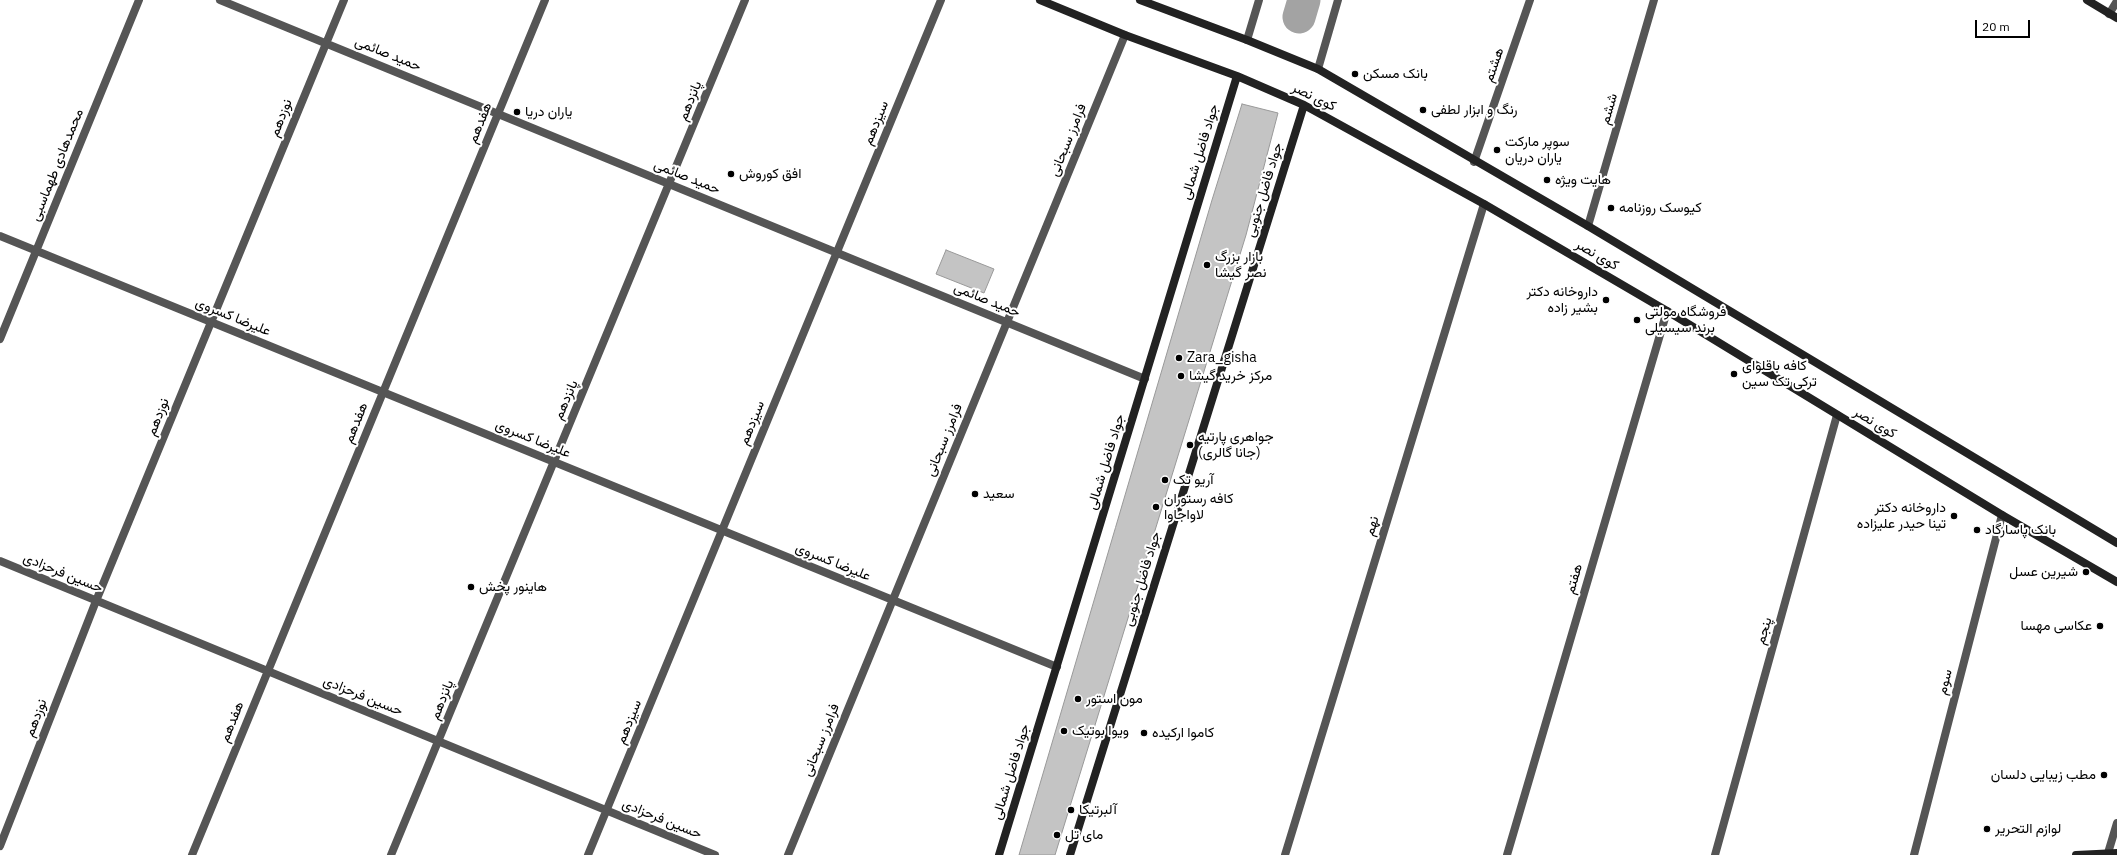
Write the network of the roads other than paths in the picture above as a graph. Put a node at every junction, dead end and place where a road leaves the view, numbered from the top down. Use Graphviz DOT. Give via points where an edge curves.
graph roads {
  1 [pos="139,0"];
  2 [pos="220,0"];
  3 [pos="344,0"];
  4 [pos="545,0"];
  5 [pos="746,0"];
  6 [pos="941,0"];
  7 [pos="1040,0"];
  8 [pos="1140,0"];
  9 [pos="1259,0"];
  10 [pos="1338,0"];
  11 [pos="1530,0"];
  12 [pos="1654,0"];
  13 [pos="2087,0"];
  14 [pos="2117,1"];
  15 [pos="2109,14"];
  16 [pos="2117,18"];
  17 [pos="1125,35"];
  18 [pos="1246,40"];
  19 [pos="326,43"];
  20 [pos="1318,69"];
  21 [pos="1237,76"];
  22 [pos="1304,105"];
  23 [pos="498,114"];
  24 [pos="1474,162"];
  25 [pos="669,184"];
  26 [pos="1484,204"];
  27 [pos="1588,226"];
  28 [pos="0,236"];
  29 [pos="36,251"];
  30 [pos="837,252"];
  31 [pos="1667,310"];
  32 [pos="211,322"];
  33 [pos="1007,322"];
  34 [pos="0,339"];
  35 [pos="1145,378"];
  36 [pos="383,392"];
  37 [pos="1837,415"];
  38 [pos="554,462"];
  39 [pos="2002,515"];
  40 [pos="722,530"];
  41 [pos="2117,543"];
  42 [pos="0,561"];
  43 [pos="2117,582"];
  44 [pos="892,600"];
  45 [pos="96,601"];
  46 [pos="1057,667"];
  47 [pos="268,671"];
  48 [pos="439,741"];
  49 [pos="606,810"];
  50 [pos="2117,823"];
  51 [pos="0,846"];
  52 [pos="2113,853"];
  53 [pos="192,855"];
  54 [pos="392,855"];
  55 [pos="588,855"];
  56 [pos="715,855"];
  57 [pos="788,855"];
  58 [pos="999,855"];
  59 [pos="1070,855"];
  60 [pos="1285,855"];
  61 [pos="1507,855"];
  62 [pos="1715,855"];
  63 [pos="1914,855"];
  64 [pos="2076,855"];
  1 -- 29 [label="street, محمدهادی طهماسبی"];
  2 -- 19 [label="street, حمید صائمی"];
  3 -- 19 [label="street, نوزدهم"];
  4 -- 23 [label="street, هفدهم"];
  5 -- 25 [label="street, پانزدهم"];
  6 -- 30 [label="street, سیزدهم"];
  7 -- 17 [label="main road, کوی نصر"];
  8 -- 18 [label="main road, کوی نصر"];
  9 -- 18 [label="street"];
  10 -- 20 [label="street"];
  11 -- 24 [label="street, هشتم"];
  12 -- 27 [label="street, ششم"];
  13 -- 15 [label="main road"];
  14 -- 15 [label="street"];
  15 -- 16 [label="main road"];
  17 -- 21 [label="main road, کوی نصر"];
  17 -- 33 [label="street, فرامرز سبحانی"];
  18 -- 20 [label="main road, کوی نصر"];
  19 -- 23 [label="street, حمید صائمی"];
  19 -- 32 [label="street, نوزدهم"];
  20 -- 24 [label="main road, کوی نصر"];
  21 -- 22 [label="main road, کوی نصر"];
  21 -- 35 [label="main road, جواد فاضل شمالی"];
  22 -- 26 [label="main road, کوی نصر"];
  22 -- 59 [label="main road, جواد فاضل جنوبی"];
  23 -- 25 [label="street, حمید صائمی"];
  23 -- 36 [label="street, هفدهم"];
  24 -- 27 [label="main road, کوی نصر"];
  25 -- 30 [label="street, حمید صائمی"];
  25 -- 38 [label="street, پانزدهم"];
  26 -- 31 [label="main road, کوی نصر"];
  26 -- 60 [label="street, نهم"];
  27 -- 41 [label="main road, کوی نصر"];
  28 -- 29 [label="street, علیرضا کسروی"];
  29 -- 32 [label="street, علیرضا کسروی"];
  29 -- 34 [label="street, محمدهادی طهماسبی"];
  30 -- 33 [label="street, حمید صائمی"];
  30 -- 40 [label="street, سیزدهم"];
  31 -- 37 [label="main road, کوی نصر"];
  31 -- 61 [label="street, هفتم"];
  32 -- 36 [label="street, علیرضا کسروی"];
  32 -- 45 [label="street, نوزدهم"];
  33 -- 35 [label="street, حمید صائمی"];
  33 -- 44 [label="street, فرامرز سبحانی"];
  35 -- 46 [label="main road, جواد فاضل شمالی"];
  36 -- 38 [label="street, علیرضا کسروی"];
  36 -- 47 [label="street, هفدهم"];
  37 -- 39 [label="main road, کوی نصر"];
  37 -- 62 [label="street, پنجم"];
  38 -- 40 [label="street, علیرضا کسروی"];
  38 -- 48 [label="street, پانزدهم"];
  39 -- 43 [label="main road, کوی نصر"];
  39 -- 63 [label="street, سوم"];
  40 -- 44 [label="street, علیرضا کسروی"];
  40 -- 49 [label="street, سیزدهم"];
  42 -- 45 [label="street, حسین فرحزادی"];
  44 -- 46 [label="street, علیرضا کسروی"];
  44 -- 57 [label="street, فرامرز سبحانی"];
  45 -- 47 [label="street, حسین فرحزادی"];
  45 -- 51 [label="street, نوزدهم"];
  46 -- 58 [label="main road, جواد فاضل شمالی"];
  47 -- 48 [label="street, حسین فرحزادی"];
  47 -- 53 [label="street, هفدهم"];
  48 -- 49 [label="street, حسین فرحزادی"];
  48 -- 54 [label="street, پانزدهم"];
  49 -- 55 [label="street, سیزدهم"];
  49 -- 56 [label="street, حسین فرحزادی"];
  50 -- 52 [label="street"];
  52 -- 64 [label="main road"];
}
